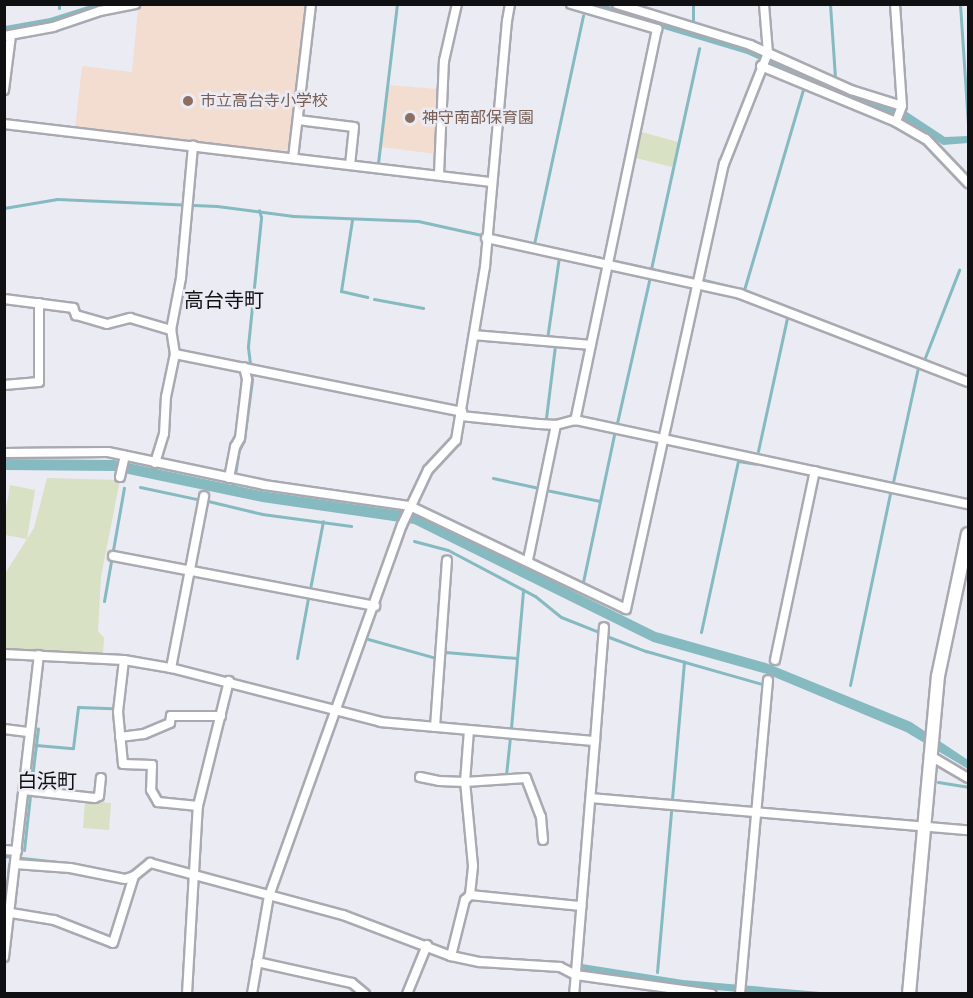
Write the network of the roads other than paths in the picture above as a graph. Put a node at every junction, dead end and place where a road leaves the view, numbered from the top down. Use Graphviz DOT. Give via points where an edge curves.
graph roads {
  1 [pos="135,4"];
  2 [pos="311,4"];
  3 [pos="457,4"];
  4 [pos="510,4"];
  5 [pos="571,4"];
  6 [pos="764,4"];
  7 [pos="895,4"];
  8 [pos="620,5"];
  9 [pos="8,35"];
  10 [pos="765,60"];
  11 [pos="4,90"];
  12 [pos="902,107"];
  13 [pos="298,120"];
  14 [pos="896,120"];
  15 [pos="4,124"];
  16 [pos="193,146"];
  17 [pos="293,158"];
  18 [pos="350,164"];
  19 [pos="439,174"];
  20 [pos="492,182"];
  21 [pos="969,183"];
  22 [pos="486,238"];
  23 [pos="608,265"];
  24 [pos="697,284"];
  25 [pos="4,299"];
  26 [pos="39,303"];
  27 [pos="171,330"];
  28 [pos="474,335"];
  29 [pos="591,345"];
  30 [pos="175,354"];
  31 [pos="247,367"];
  32 [pos="969,382"];
  33 [pos="4,385"];
  34 [pos="462,414"];
  35 [pos="575,420"];
  36 [pos="556,425"];
  37 [pos="663,438"];
  38 [pos="4,453"];
  39 [pos="124,458"];
  40 [pos="155,463"];
  41 [pos="815,471"];
  42 [pos="121,475"];
  43 [pos="232,479"];
  44 [pos="204,496"];
  45 [pos="969,504"];
  46 [pos="409,508"];
  47 [pos="969,534"];
  48 [pos="113,556"];
  49 [pos="447,560"];
  50 [pos="528,560"];
  51 [pos="190,571"];
  52 [pos="375,606"];
  53 [pos="604,627"];
  54 [pos="4,654"];
  55 [pos="39,655"];
  56 [pos="124,660"];
  57 [pos="775,660"];
  58 [pos="171,668"];
  59 [pos="768,680"];
  60 [pos="229,681"];
  61 [pos="337,709"];
  62 [pos="220,716"];
  63 [pos="435,727"];
  64 [pos="4,729"];
  65 [pos="469,730"];
  66 [pos="30,732"];
  67 [pos="120,737"];
  68 [pos="595,741"];
  69 [pos="929,754"];
  70 [pos="420,777"];
  71 [pos="101,778"];
  72 [pos="969,778"];
  73 [pos="465,782"];
  74 [pos="24,790"];
  75 [pos="591,798"];
  76 [pos="198,807"];
  77 [pos="756,813"];
  78 [pos="923,827"];
  79 [pos="969,830"];
  80 [pos="543,840"];
  81 [pos="4,850"];
  82 [pos="16,857"];
  83 [pos="193,873"];
  84 [pos="134,876"];
  85 [pos="269,896"];
  86 [pos="470,896"];
  87 [pos="581,906"];
  88 [pos="7,912"];
  89 [pos="427,945"];
  90 [pos="451,956"];
  91 [pos="4,957"];
  92 [pos="257,962"];
  93 [pos="576,975"];
  94 [pos="740,989"];
  95 [pos="660,990"];
  96 [pos="187,993"];
  97 [pos="252,993"];
  98 [pos="365,993"];
  99 [pos="407,993"];
  100 [pos="574,993"];
  101 [pos="712,993"];
  102 [pos="909,993"];
  1 -- 9 [label="street"];
  2 -- 13 [label="street"];
  3 -- 19 [label="street" via="444,61"];
  4 -- 20 [label="street"];
  5 -- 23 [label="street" via="657,30"];
  6 -- 10 [label="street"];
  7 -- 12 [label="street"];
  8 -- 10 [label="street" via="692,26"];
  9 -- 11 [label="street"];
  10 -- 12 [label="street"];
  10 -- 14 [label="street"];
  10 -- 24 [label="street" via="724,164"];
  12 -- 14 [label="street"];
  13 -- 17 [label="street"];
  13 -- 18 [label="street" via="354,127"];
  14 -- 21 [label="street" via="926,139"];
  15 -- 16 [label="street"];
  16 -- 17 [label="street"];
  16 -- 27 [label="street" via="181,278"];
  17 -- 18 [label="street"];
  18 -- 19 [label="street"];
  19 -- 20 [label="street"];
  20 -- 22 [label="street"];
  22 -- 23 [label="street"];
  22 -- 28 [label="street"];
  23 -- 24 [label="street"];
  23 -- 29 [label="street"];
  24 -- 32 [label="street" via="740,294"];
  24 -- 37 [label="street"];
  25 -- 26 [label="street"];
  26 -- 27 [label="street" via="73,308 76,315 107,324 130,318"];
  26 -- 33 [label="street" via="39,382"];
  27 -- 30 [label="street"];
  28 -- 29 [label="street"];
  28 -- 34 [label="street"];
  29 -- 35 [label="street"];
  30 -- 31 [label="street"];
  30 -- 40 [label="street" via="166,397 164,434"];
  31 -- 34 [label="street"];
  31 -- 43 [label="street"];
  34 -- 36 [label="street"];
  34 -- 46 [label="street" via="456,440 428,470"];
  35 -- 36 [label="street"];
  35 -- 37 [label="street"];
  36 -- 50 [label="street"];
  37 -- 41 [label="street"];
  37 -- 50 [label="street" via="626,609"];
  38 -- 39 [label="street" via="108,452"];
  39 -- 40 [label="street"];
  39 -- 42 [label="street"];
  40 -- 43 [label="street"];
  41 -- 45 [label="street"];
  41 -- 57 [label="street"];
  43 -- 46 [label="street"];
  44 -- 51 [label="street"];
  46 -- 50 [label="street"];
  46 -- 52 [label="street"];
  47 -- 69 [label="street" via="938,676"];
  48 -- 51 [label="street"];
  49 -- 63 [label="street"];
  51 -- 52 [label="street"];
  51 -- 58 [label="street"];
  52 -- 61 [label="street"];
  53 -- 68 [label="street"];
  54 -- 55 [label="street"];
  55 -- 56 [label="street"];
  55 -- 66 [label="street"];
  56 -- 58 [label="street"];
  56 -- 67 [label="street" via="118,706"];
  58 -- 60 [label="street"];
  59 -- 77 [label="street"];
  60 -- 61 [label="street"];
  60 -- 62 [label="street"];
  61 -- 63 [label="street" via="381,722"];
  61 -- 85 [label="street"];
  62 -- 67 [label="street" via="171,716 170,723 162,727"];
  62 -- 76 [label="street"];
  63 -- 65 [label="street"];
  64 -- 66 [label="street"];
  65 -- 68 [label="street"];
  65 -- 73 [label="street"];
  66 -- 74 [label="street"];
  67 -- 76 [label="street" via="123,764 152,765 151,790 158,802"];
  68 -- 75 [label="street"];
  69 -- 72 [label="street"];
  69 -- 78 [label="street"];
  70 -- 73 [label="street"];
  71 -- 74 [label="street" via="99,796 94,798"];
  73 -- 80 [label="street" via="526,778 541,817"];
  73 -- 86 [label="street" via="473,866"];
  74 -- 82 [label="street"];
  75 -- 77 [label="street"];
  75 -- 87 [label="street"];
  76 -- 83 [label="street"];
  77 -- 78 [label="street"];
  77 -- 94 [label="street"];
  78 -- 79 [label="street"];
  78 -- 102 [label="street"];
  81 -- 82 [label="street"];
  82 -- 84 [label="street" via="125,879"];
  82 -- 88 [label="street"];
  83 -- 84 [label="street" via="150,863"];
  83 -- 85 [label="street"];
  83 -- 96 [label="street"];
  84 -- 88 [label="street" via="113,943 54,920"];
  85 -- 89 [label="street" via="343,915"];
  85 -- 92 [label="street"];
  86 -- 87 [label="street"];
  86 -- 90 [label="street" via="465,900"];
  87 -- 93 [label="street"];
  88 -- 91 [label="street"];
  89 -- 90 [label="street"];
  89 -- 99 [label="street"];
  90 -- 93 [label="street" via="480,962 560,967"];
  92 -- 97 [label="street"];
  92 -- 98 [label="street" via="352,983"];
  93 -- 95 [label="street"];
  93 -- 100 [label="street"];
  95 -- 101 [label="street"];
}
